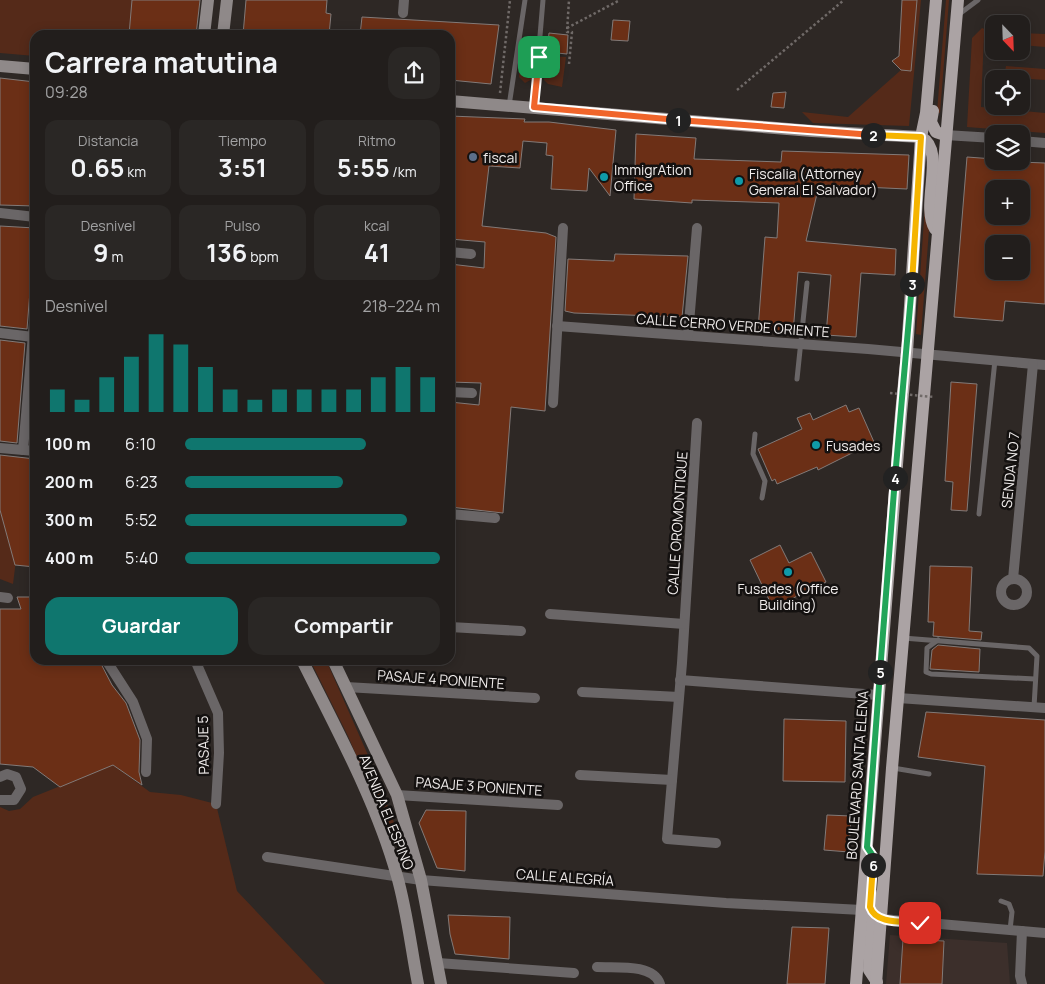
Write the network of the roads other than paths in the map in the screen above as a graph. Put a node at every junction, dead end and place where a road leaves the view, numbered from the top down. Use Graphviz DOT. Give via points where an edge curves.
graph roads {
  1 [pos="208,0"];
  2 [pos="227,0"];
  3 [pos="404,0"];
  4 [pos="525,0"];
  5 [pos="543,0"];
  6 [pos="936,0"];
  7 [pos="958,0"];
  8 [pos="978,0"];
  9 [pos="403,13"];
  10 [pos="956,16"];
  11 [pos="205,30"];
  12 [pos="224,30"];
  13 [pos="932,47"];
  14 [pos="0,66"];
  15 [pos="30,69"];
  16 [pos="455,101"];
  17 [pos="503,106"];
  18 [pos="534,107"];
  19 [pos="944,134"];
  20 [pos="921,137"];
  21 [pos="985,137"];
  22 [pos="1030,141"];
  23 [pos="1045,142"];
  24 [pos="0,214"];
  25 [pos="30,217"];
  26 [pos="563,228"];
  27 [pos="697,228"];
  28 [pos="937,233"];
  29 [pos="455,252"];
  30 [pos="471,254"];
  31 [pos="807,283"];
  32 [pos="557,326"];
  33 [pos="0,333"];
  34 [pos="688,335"];
  35 [pos="30,337"];
  36 [pos="802,345"];
  37 [pos="908,352"];
  38 [pos="928,354"];
  39 [pos="995,360"];
  40 [pos="1034,364"];
  41 [pos="1045,365"];
  42 [pos="797,379"];
  43 [pos="30,388"];
  44 [pos="455,392"];
  45 [pos="472,393"];
  46 [pos="553,403"];
  47 [pos="697,423"];
  48 [pos="755,434"];
  49 [pos="0,448"];
  50 [pos="23,450"];
  51 [pos="30,451"];
  52 [pos="762,498"];
  53 [pos="455,514"];
  54 [pos="979,514"];
  55 [pos="495,518"];
  56 [pos="1013,579"];
  57 [pos="550,614"];
  58 [pos="684,624"];
  59 [pos="455,627"];
  60 [pos="521,631"];
  61 [pos="903,638"];
  62 [pos="939,640"];
  63 [pos="109,665"];
  64 [pos="196,665"];
  65 [pos="304,665"];
  66 [pos="335,665"];
  67 [pos="1035,679"];
  68 [pos="680,680"];
  69 [pos="346,687"];
  70 [pos="582,692"];
  71 [pos="878,695"];
  72 [pos="679,697"];
  73 [pos="535,698"];
  74 [pos="898,698"];
  75 [pos="1034,707"];
  76 [pos="1045,708"];
  77 [pos="892,768"];
  78 [pos="146,772"];
  79 [pos="929,774"];
  80 [pos="580,775"];
  81 [pos="0,776"];
  82 [pos="672,780"];
  83 [pos="397,795"];
  84 [pos="0,800"];
  85 [pos="216,804"];
  86 [pos="558,805"];
  87 [pos="716,843"];
  88 [pos="867,847"];
  89 [pos="266,857"];
  90 [pos="398,876"];
  91 [pos="421,880"];
  92 [pos="1001,901"];
  93 [pos="862,910"];
  94 [pos="882,919"];
  95 [pos="1010,930"];
  96 [pos="1022,931"];
  97 [pos="1045,933"];
  98 [pos="438,963"];
  99 [pos="597,967"];
  100 [pos="574,973"];
  101 [pos="876,983"];
  102 [pos="418,984"];
  103 [pos="441,984"];
  104 [pos="660,984"];
  105 [pos="856,984"];
  106 [pos="1022,984"];
  1 -- 11 [label="main road"];
  2 -- 12 [label="main road"];
  3 -- 9 [label="street"];
  4 -- 17 [label="lane"];
  5 -- 18 [label="lane"];
  6 -- 13 [label="main road, BOULEVARD SANTA ELENA"];
  7 -- 10 [label="main road"];
  8 -- 10 [label="lane"];
  10 -- 19 [label="main road"];
  13 -- 19 [label="main road" via="937,73 931,122 936,132"];
  13 -- 20 [label="main road, BOULEVARD SANTA ELENA"];
  14 -- 15 [label="main road"];
  16 -- 17 [label="main road"];
  17 -- 18 [label="main road"];
  18 -- 20 [label="main road"];
  19 -- 21 [label="street"];
  19 -- 28 [label="main road"];
  20 -- 28 [label="main road" via="927,140 933,154 929,210"];
  20 -- 37 [label="main road, BOULEVARD SANTA ELENA"];
  22 -- 23 [label="street"];
  24 -- 25 [label="street"];
  26 -- 32 [label="street"];
  27 -- 34 [label="street"];
  28 -- 38 [label="main road"];
  29 -- 30 [label="street"];
  31 -- 36 [label="lane"];
  32 -- 34 [label="street, CALLE CERRO VERDE ORIENTE"];
  32 -- 46 [label="street"];
  33 -- 35 [label="street"];
  34 -- 36 [label="street, CALLE CERRO VERDE ORIENTE"];
  36 -- 37 [label="street, CALLE CERRO VERDE ORIENTE"];
  36 -- 42 [label="lane"];
  37 -- 38 [label="street, CALLE CERRO VERDE ORIENTE"];
  37 -- 71 [label="main road, BOULEVARD SANTA ELENA"];
  38 -- 39 [label="street, CALLE CERRO VERDE ORIENTE"];
  38 -- 61 [label="main road"];
  39 -- 40 [label="street, CALLE CERRO VERDE ORIENTE"];
  39 -- 54 [label="lane"];
  40 -- 41 [label="street, CALLE CERRO VERDE ORIENTE"];
  40 -- 56 [label="street, SENDA NO 7"];
  43 -- 50 [label="street"];
  44 -- 45 [label="street"];
  47 -- 58 [label="street, CALLE OROMONTIQUE"];
  48 -- 52 [label="lane" via="753,454 765,481"];
  49 -- 50 [label="street"];
  50 -- 51 [label="street"];
  53 -- 55 [label="street"];
  57 -- 58 [label="street"];
  58 -- 68 [label="street, CALLE OROMONTIQUE"];
  59 -- 60 [label="street"];
  61 -- 62 [label="lane"];
  61 -- 74 [label="main road"];
  62 -- 67 [label="lane" via="1029,648 1037,656"];
  62 -- 67 [label="lane" via="927,648 926,672"];
  63 -- 78 [label="street" via="132,702 147,739"];
  64 -- 85 [label="street, PASAJE 5" via="218,713"];
  65 -- 90 [label="main road, AVENIDA EL ESPINO" via="352,761"];
  66 -- 69 [label="main road, AVENIDA EL ESPINO"];
  67 -- 75 [label="lane"];
  68 -- 71 [label="street"];
  68 -- 72 [label="street, CALLE OROMONTIQUE"];
  69 -- 73 [label="street, PASAJE 4 PONIENTE"];
  69 -- 83 [label="main road, AVENIDA EL ESPINO"];
  70 -- 72 [label="street"];
  71 -- 88 [label="main road, BOULEVARD SANTA ELENA"];
  72 -- 82 [label="street, CALLE OROMONTIQUE"];
  74 -- 75 [label="street"];
  74 -- 77 [label="main road"];
  75 -- 76 [label="street"];
  77 -- 79 [label="lane"];
  77 -- 94 [label="main road"];
  80 -- 82 [label="street"];
  81 -- 84 [label="street" via="16,777 21,790 14,800"];
  82 -- 87 [label="street, CALLE OROMONTIQUE" via="667,839"];
  83 -- 86 [label="street, PASAJE 3 PONIENTE"];
  83 -- 91 [label="main road, AVENIDA EL ESPINO"];
  88 -- 93 [label="main road, BOULEVARD SANTA ELENA"];
  88 -- 94 [label="main road" via="873,856 870,907 876,918"];
  89 -- 90 [label="street, CALLE ALEGRÍA"];
  90 -- 91 [label="street, CALLE ALEGRÍA"];
  90 -- 102 [label="main road, AVENIDA EL ESPINO"];
  91 -- 93 [label="street, CALLE ALEGRÍA"];
  91 -- 98 [label="main road, AVENIDA EL ESPINO"];
  92 -- 95 [label="lane" via="1009,904 1012,912"];
  93 -- 101 [label="main road" via="870,920 869,970"];
  93 -- 105 [label="main road, BOULEVARD SANTA ELENA"];
  94 -- 95 [label="street"];
  94 -- 101 [label="main road"];
  95 -- 96 [label="street"];
  96 -- 97 [label="street"];
  96 -- 106 [label="street"];
  98 -- 100 [label="street"];
  98 -- 103 [label="main road, AVENIDA EL ESPINO"];
  99 -- 104 [label="street" via="648,970"];
}
